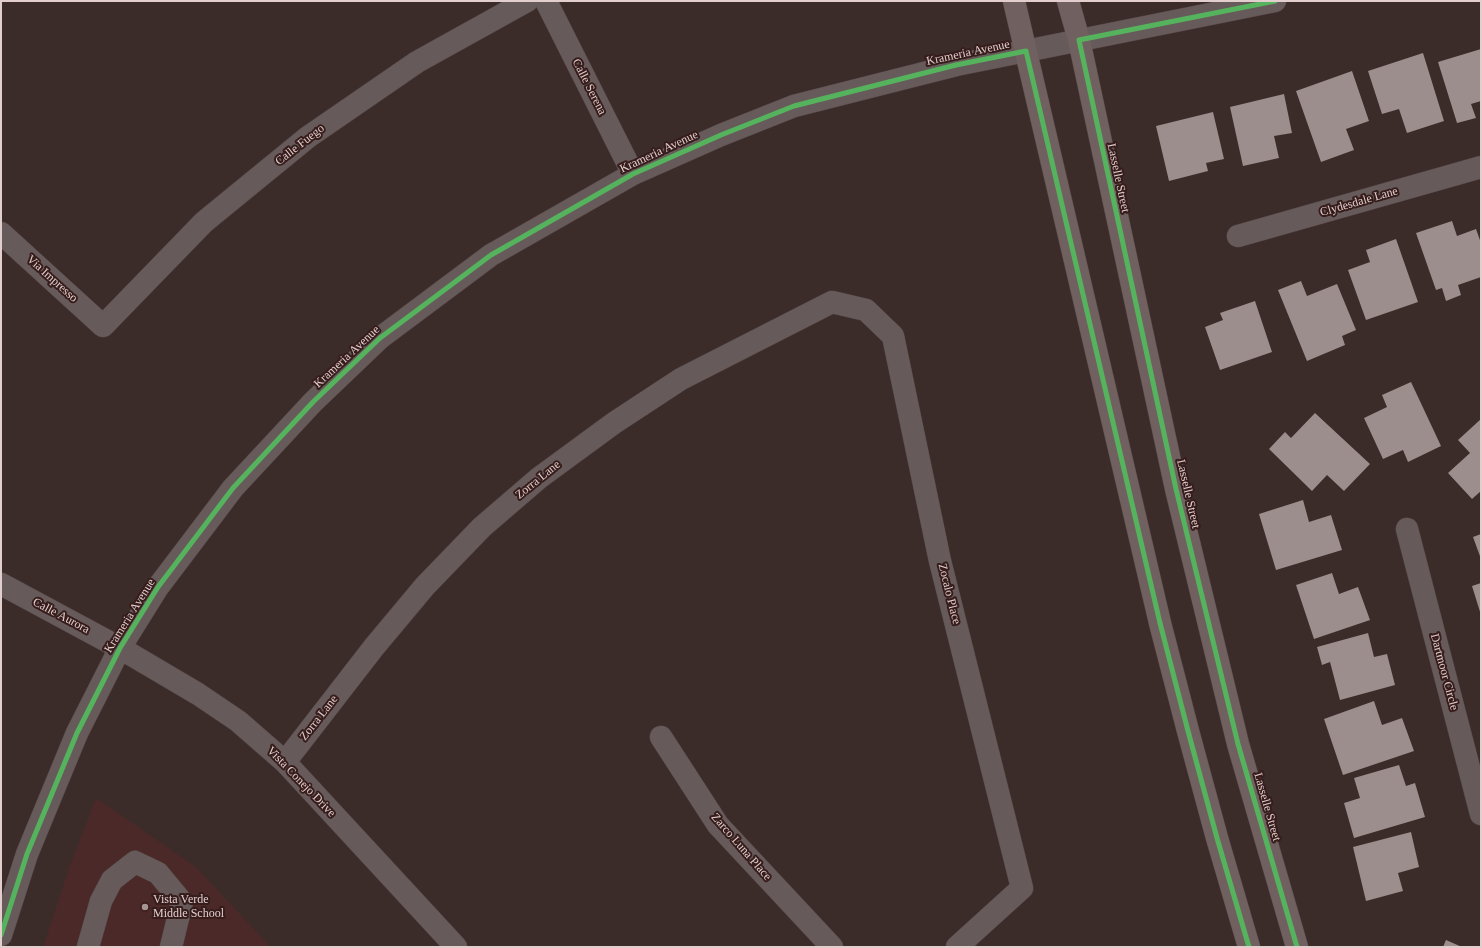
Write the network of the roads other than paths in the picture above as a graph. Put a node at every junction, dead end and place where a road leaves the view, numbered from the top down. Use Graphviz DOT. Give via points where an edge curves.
graph roads {
  1 [pos="527,1"];
  2 [pos="546,1"];
  3 [pos="1014,1"];
  4 [pos="1068,1"];
  5 [pos="1275,1"];
  6 [pos="1079,40"];
  7 [pos="1026,51"];
  8 [pos="1481,167"];
  9 [pos="633,174"];
  10 [pos="1,233"];
  11 [pos="1238,236"];
  12 [pos="866,310"];
  13 [pos="103,326"];
  14 [pos="1407,530"];
  15 [pos="1,584"];
  16 [pos="120,648"];
  17 [pos="661,738"];
  18 [pos="285,762"];
  19 [pos="1481,814"];
  20 [pos="1,935"];
  21 [pos="88,947"];
  22 [pos="172,947"];
  23 [pos="456,947"];
  24 [pos="832,947"];
  25 [pos="957,947"];
  26 [pos="1249,947"];
  27 [pos="1297,947"];
  1 -- 13 [label="street, Calle Fuego" via="417,62 308,137 204,222"];
  2 -- 9 [label="street, Calle Serena"];
  3 -- 7 [label="main road"];
  4 -- 6 [label="main road, Lasselle Street"];
  5 -- 6 [label="street, Krameria Avenue"];
  6 -- 7 [label="street, Krameria Avenue"];
  6 -- 27 [label="main road, Lasselle Street" via="1176,489 1238,744"];
  7 -- 9 [label="street, Krameria Avenue" via="956,65 794,106"];
  7 -- 26 [label="main road" via="1162,631 1198,770"];
  8 -- 11 [label="street, Clydesdale Lane"];
  9 -- 16 [label="street, Krameria Avenue" via="491,255 380,338 313,402 233,488 158,587"];
  10 -- 13 [label="street, Via Impresso"];
  12 -- 18 [label="street, Zorra Lane" via="832,302 681,379 614,423 539,478 482,526 425,586"];
  12 -- 25 [label="street, Zocalo Place" via="893,336 940,561 1022,888"];
  14 -- 19 [label="street, Dartmoor Circle"];
  15 -- 16 [label="street, Calle Aurora"];
  16 -- 18 [label="street, Vista Conejo Drive" via="238,720"];
  16 -- 20 [label="street, Krameria Avenue" via="77,733 27,854"];
  17 -- 24 [label="street, Zarco Luna Place" via="718,824"];
  18 -- 23 [label="street, Vista Conejo Drive"];
  21 -- 22 [label="street" via="101,901 112,880 135,862 158,873 182,902"];
}
